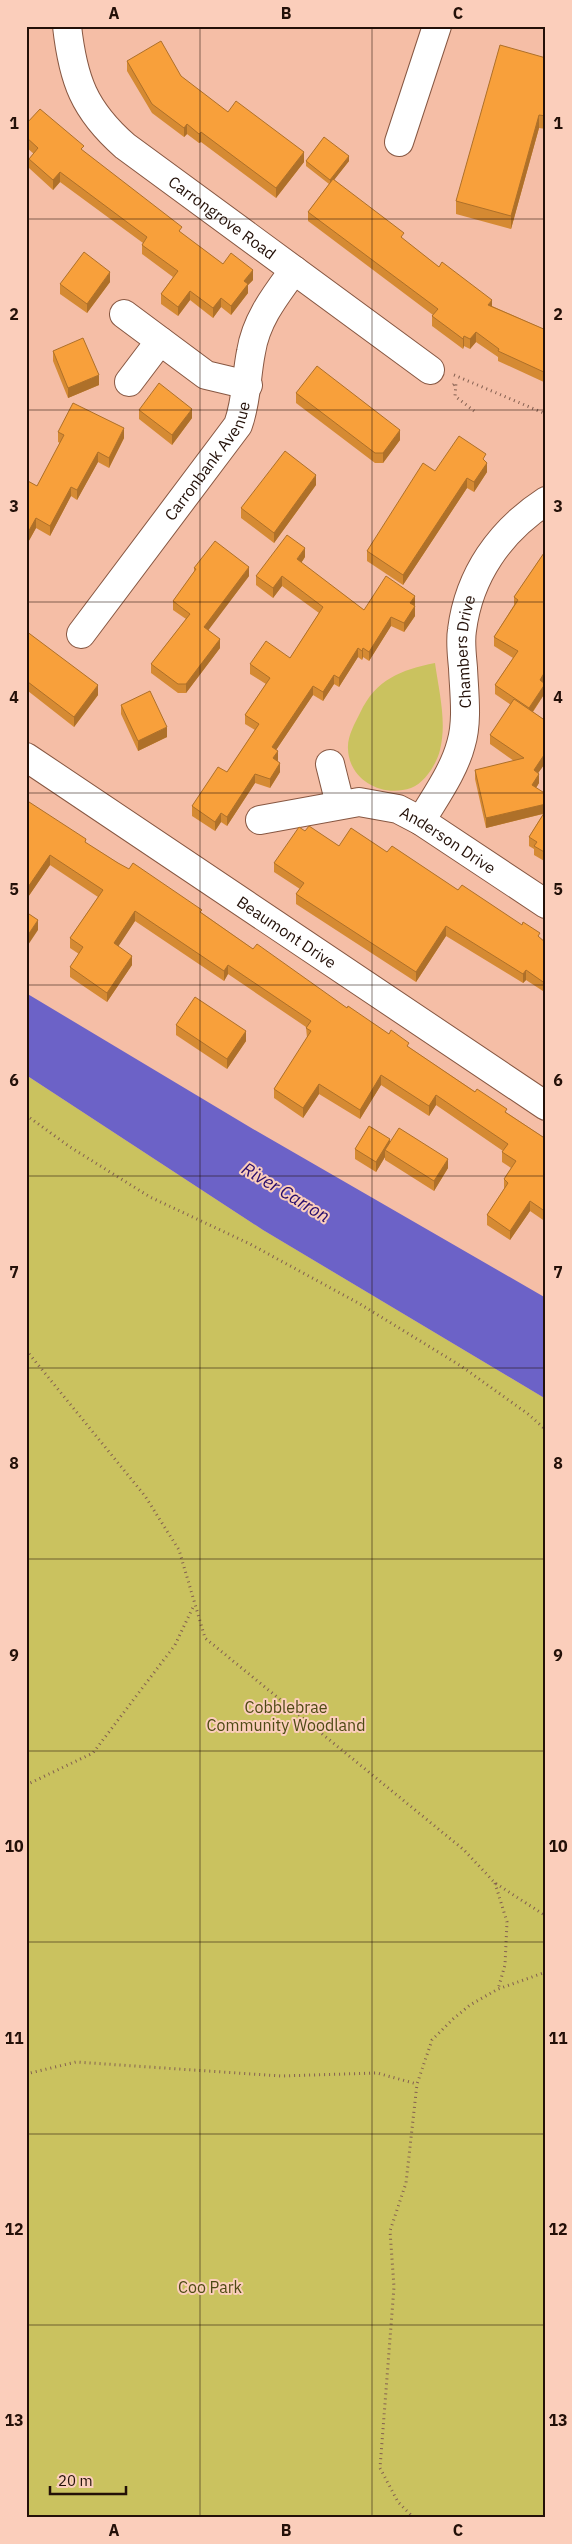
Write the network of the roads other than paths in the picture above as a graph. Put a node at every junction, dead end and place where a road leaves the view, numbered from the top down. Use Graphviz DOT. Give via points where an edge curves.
graph roads {
  1 [pos="66,26"];
  2 [pos="437,26"];
  3 [pos="399,142"];
  4 [pos="294,270"];
  5 [pos="124,314"];
  6 [pos="160,341"];
  7 [pos="430,370"];
  8 [pos="129,382"];
  9 [pos="248,386"];
  10 [pos="546,501"];
  11 [pos="81,634"];
  12 [pos="26,757"];
  13 [pos="330,764"];
  14 [pos="340,804"];
  15 [pos="260,820"];
  16 [pos="421,821"];
  17 [pos="546,904"];
  18 [pos="546,1106"];
  1 -- 4 [label="street, Carrongrove Road" via="79,87 104,128"];
  2 -- 3 [label="street"];
  4 -- 7 [label="street, Carrongrove Road"];
  4 -- 9 [label="street, Carronbank Avenue" via="258,324"];
  5 -- 6 [label="street"];
  6 -- 8 [label="street"];
  6 -- 9 [label="street" via="206,375"];
  9 -- 11 [label="street, Carronbank Avenue" via="238,425"];
  10 -- 16 [label="street, Chambers Drive" via="504,535 485,561 469,595 462,632 462,743"];
  12 -- 18 [label="street, Beaumont Drive"];
  13 -- 14 [label="street"];
  14 -- 15 [label="street, Anderson Drive"];
  14 -- 16 [label="street, Anderson Drive" via="359,802 398,809"];
  16 -- 17 [label="street, Anderson Drive"];
}
